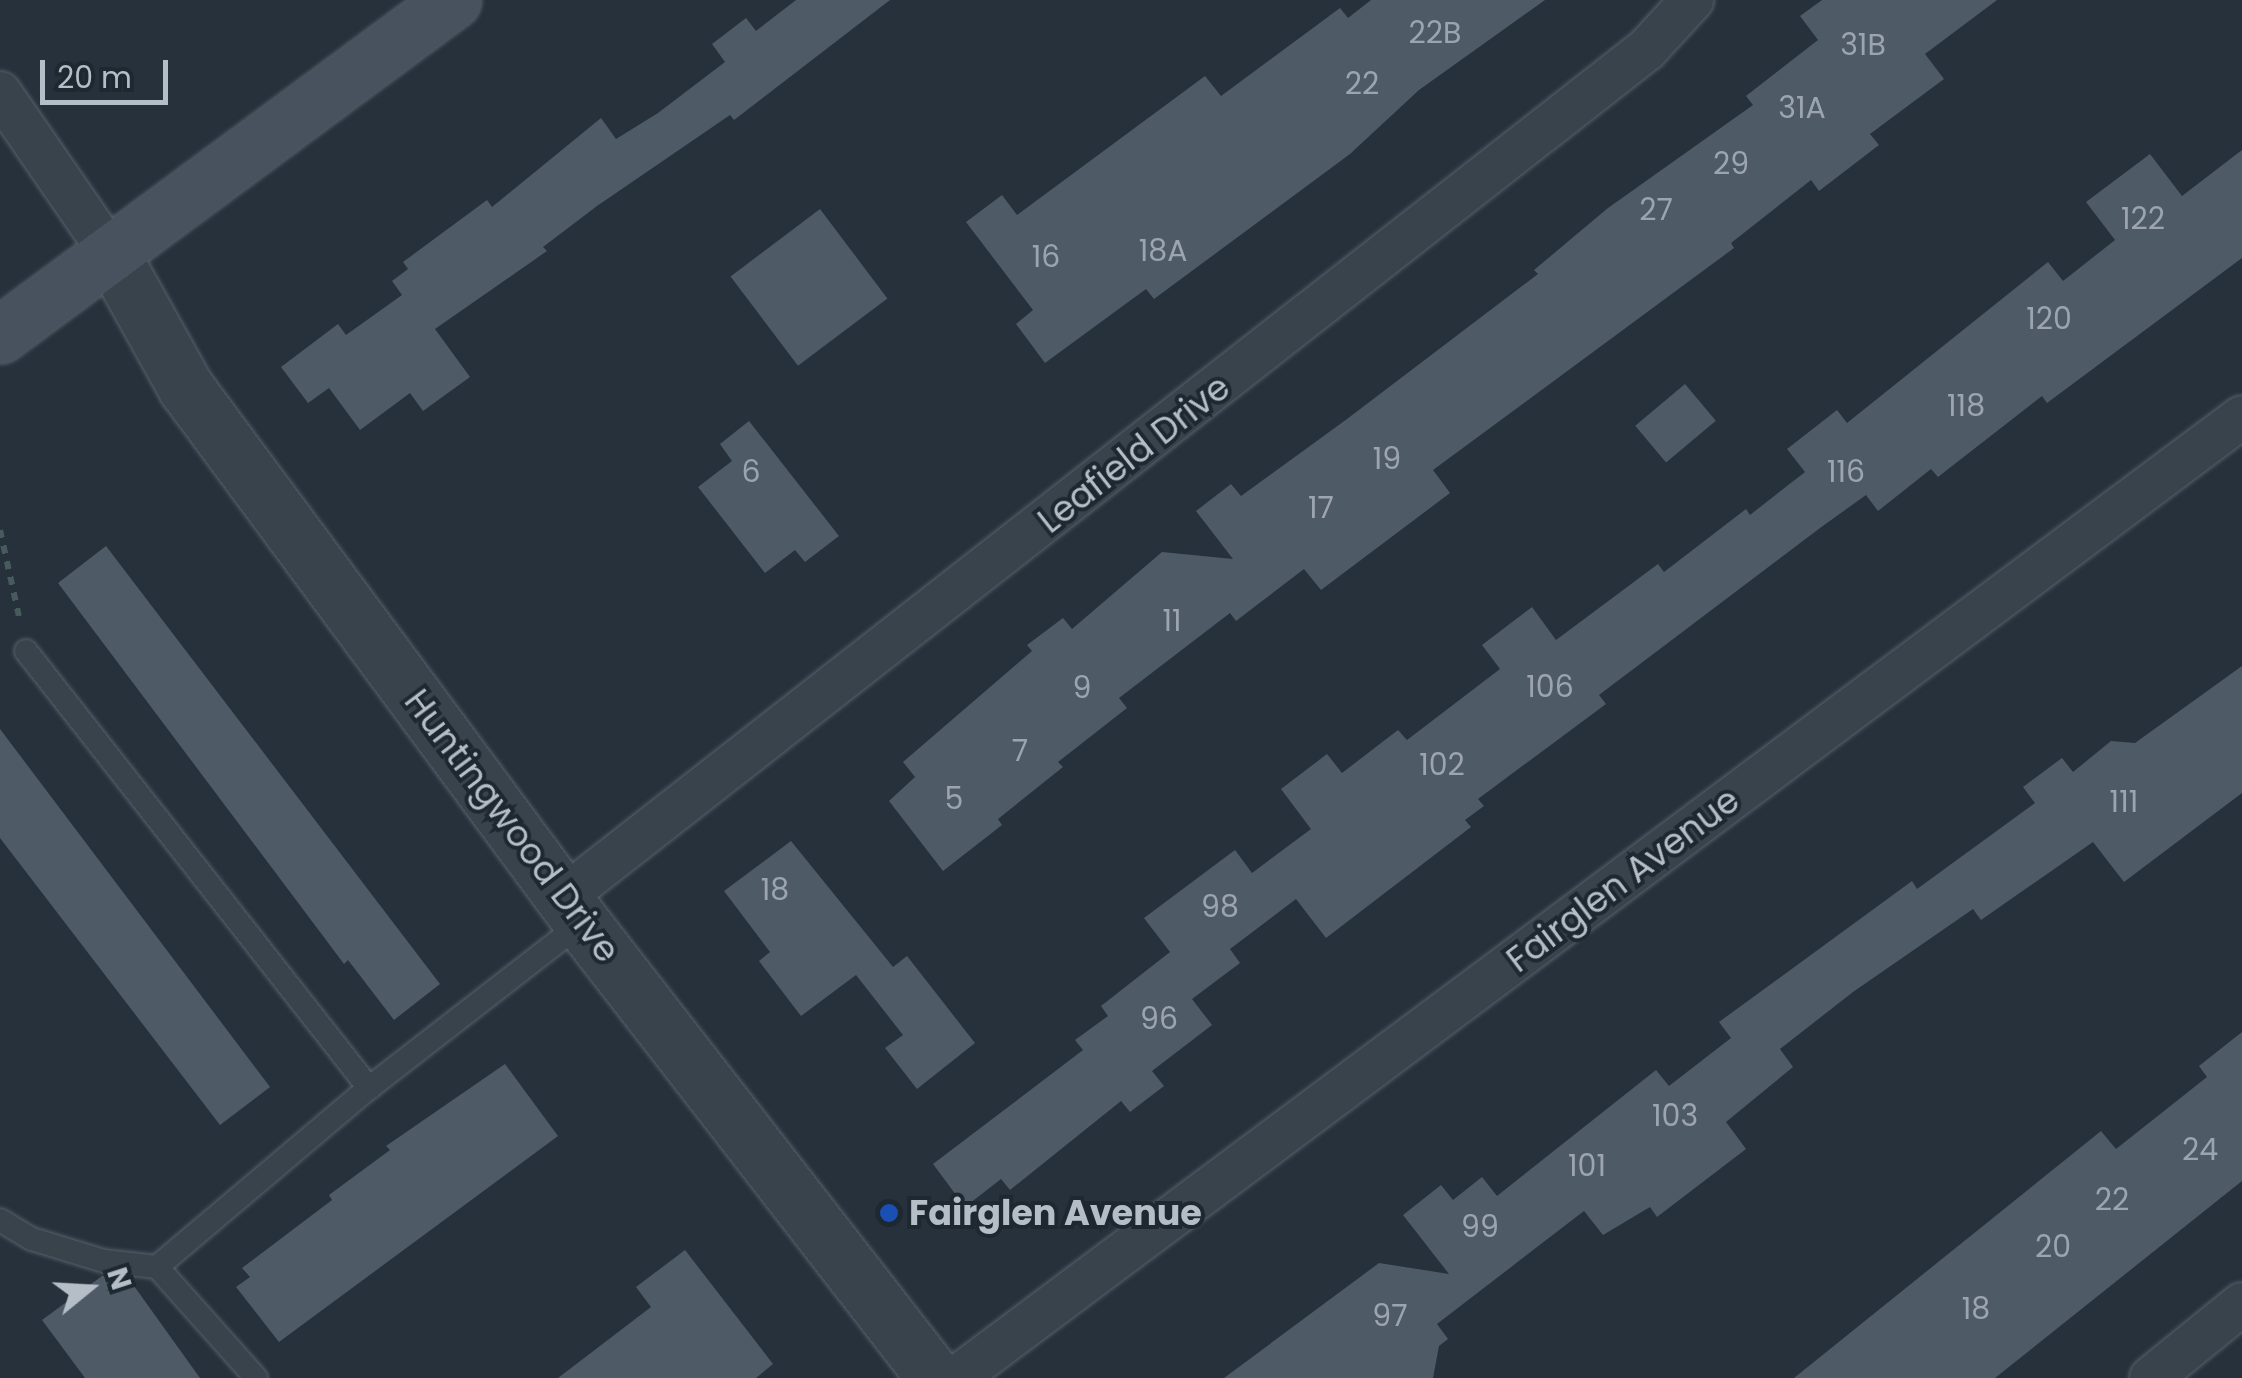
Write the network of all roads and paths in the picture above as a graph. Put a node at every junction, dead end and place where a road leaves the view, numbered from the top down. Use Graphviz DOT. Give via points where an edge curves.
graph roads {
  1 [pos="453,0"];
  2 [pos="1692,0"];
  3 [pos="0,93"];
  4 [pos="113,258"];
  5 [pos="0,335"];
  6 [pos="2242,417"];
  7 [pos="0,530"];
  8 [pos="26,652"];
  9 [pos="574,910"];
  10 [pos="368,1088"];
  11 [pos="0,1220"];
  12 [pos="157,1267"];
  13 [pos="2242,1304"];
  14 [pos="256,1378"];
  15 [pos="935,1378"];
  16 [pos="956,1378"];
  17 [pos="2151,1378"];
  1 -- 4 [label="main road"];
  2 -- 9 [label="street, Leafield Drive" via="1647,49"];
  3 -- 4 [label="street"];
  4 -- 5 [label="main road"];
  4 -- 9 [label="street, Huntingwood Drive" via="186,388"];
  6 -- 16 [label="street, Fairglen Avenue"];
  7 -- 8 [label="path"];
  8 -- 10 [label="lane"];
  9 -- 10 [label="lane"];
  9 -- 15 [label="street, Huntingwood Drive"];
  10 -- 12 [label="lane"];
  11 -- 12 [label="lane" via="32,1239 104,1261"];
  12 -- 14 [label="lane"];
  13 -- 17 [label="street"];
}
